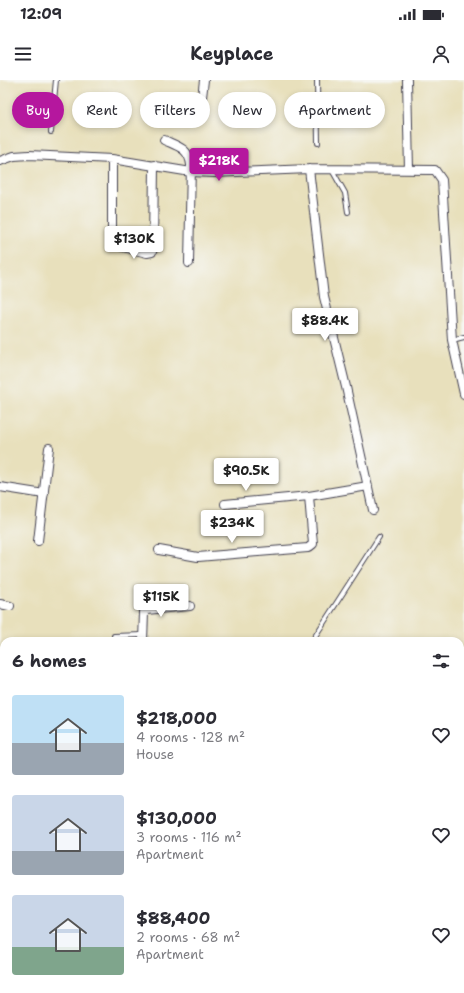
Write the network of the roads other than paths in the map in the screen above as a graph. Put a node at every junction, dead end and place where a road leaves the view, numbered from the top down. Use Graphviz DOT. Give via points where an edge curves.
graph roads {
  1 [pos="56,80"];
  2 [pos="204,80"];
  3 [pos="317,80"];
  4 [pos="407,80"];
  5 [pos="203,92"];
  6 [pos="51,132"];
  7 [pos="164,140"];
  8 [pos="318,143"];
  9 [pos="112,159"];
  10 [pos="0,160"];
  11 [pos="154,165"];
  12 [pos="309,169"];
  13 [pos="331,169"];
  14 [pos="409,170"];
  15 [pos="191,172"];
  16 [pos="348,212"];
  17 [pos="189,263"];
  18 [pos="464,337"];
  19 [pos="452,340"];
  20 [pos="464,394"];
  21 [pos="49,448"];
  22 [pos="368,486"];
  23 [pos="0,487"];
  24 [pos="44,494"];
  25 [pos="309,496"];
  26 [pos="225,504"];
  27 [pos="372,510"];
  28 [pos="379,537"];
  29 [pos="38,541"];
  30 [pos="159,550"];
  31 [pos="0,604"];
  32 [pos="10,606"];
  33 [pos="190,606"];
  34 [pos="114,636"];
  35 [pos="128,637"];
  36 [pos="143,637"];
  37 [pos="315,637"];
  1 -- 6 [label="lane"];
  2 -- 5 [label="street"];
  3 -- 8 [label="lane"];
  4 -- 14 [label="street"];
  7 -- 15 [label="street" via="184,149 190,156"];
  9 -- 10 [label="street" via="29,155"];
  9 -- 11 [label="street"];
  9 -- 11 [label="street" via="112,239 115,245 147,253 152,252 153,248"];
  11 -- 15 [label="street"];
  12 -- 13 [label="street"];
  12 -- 15 [label="street"];
  12 -- 22 [label="street" via="324,297"];
  13 -- 14 [label="street"];
  13 -- 16 [label="lane" via="345,193"];
  14 -- 19 [label="street" via="435,170 442,180"];
  15 -- 17 [label="street"];
  18 -- 19 [label="lane"];
  19 -- 20 [label="street"];
  21 -- 24 [label="street"];
  22 -- 25 [label="street"];
  22 -- 27 [label="street"];
  23 -- 24 [label="street"];
  24 -- 29 [label="street"];
  25 -- 26 [label="street"];
  25 -- 30 [label="street" via="313,544 308,548 198,557"];
  28 -- 37 [label="lane"];
  31 -- 32 [label="street"];
  33 -- 36 [label="street" via="146,610"];
  34 -- 35 [label="lane"];
}
